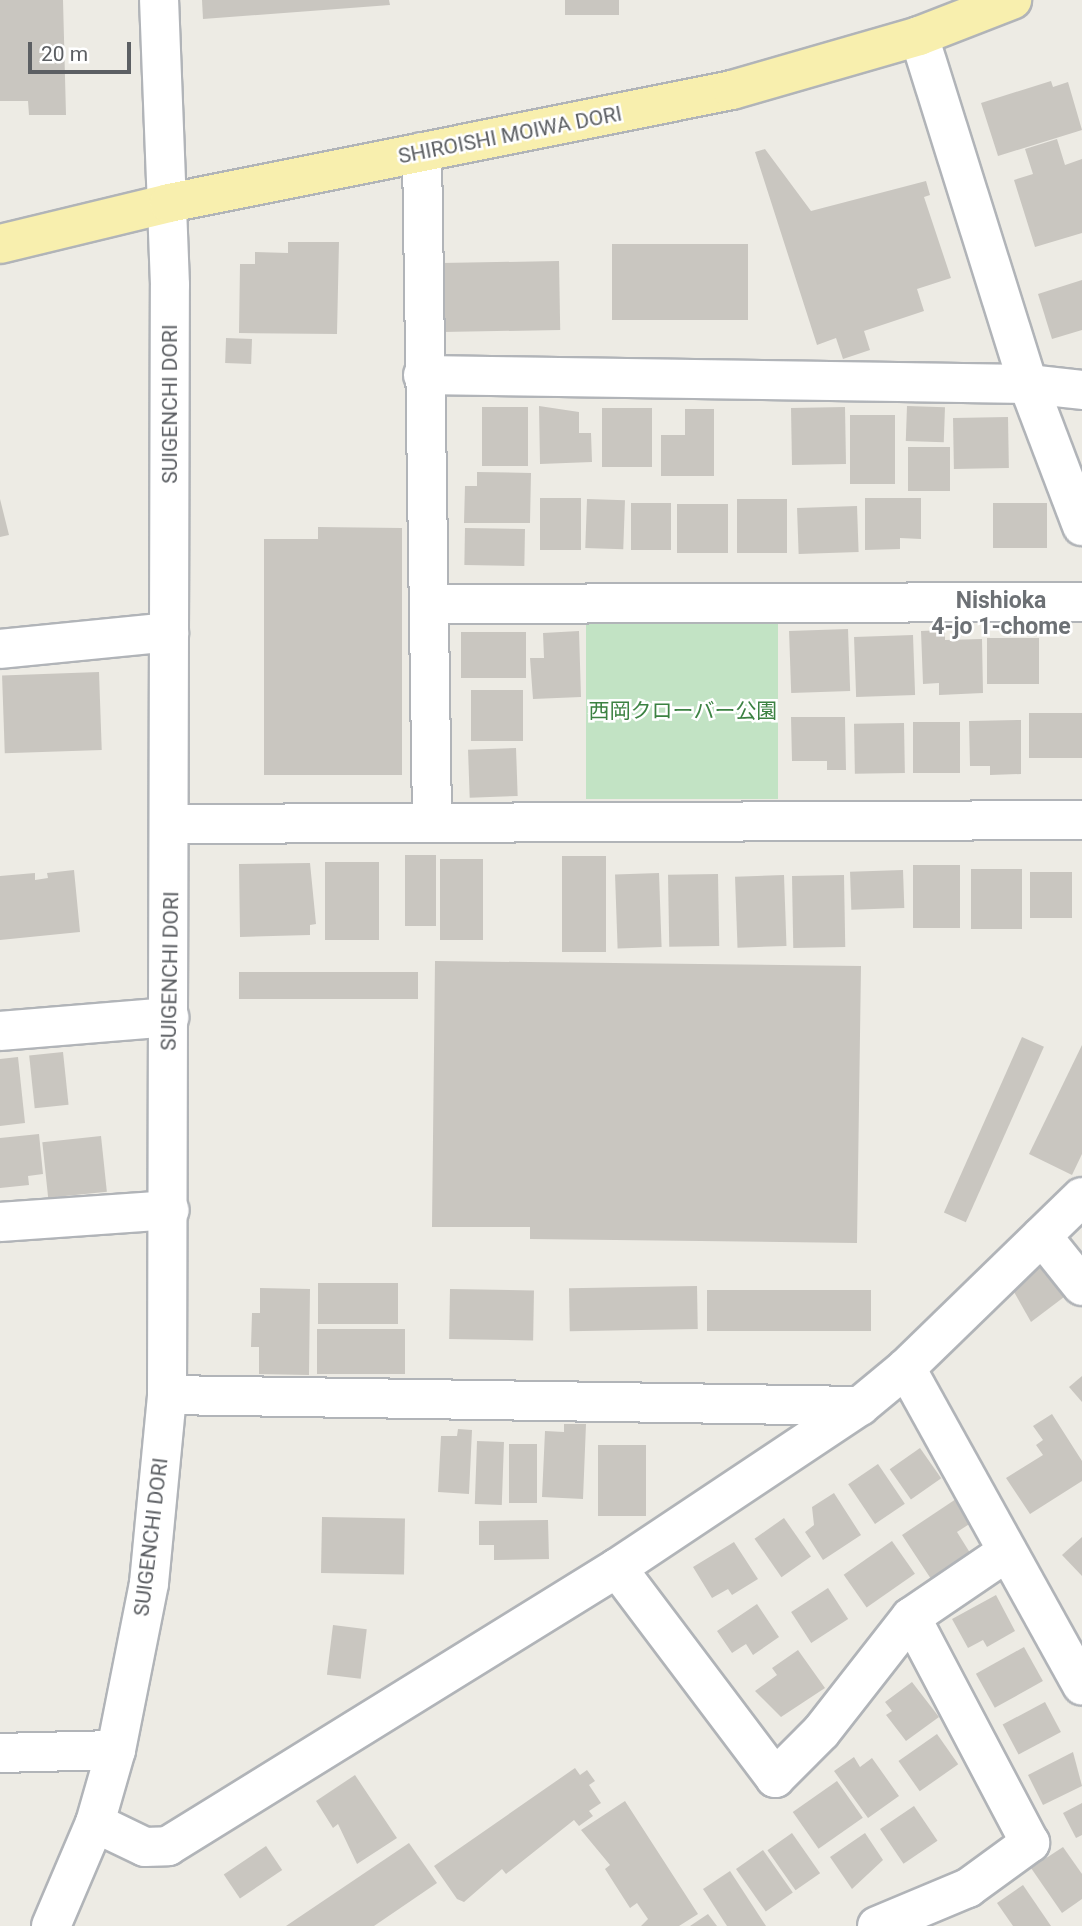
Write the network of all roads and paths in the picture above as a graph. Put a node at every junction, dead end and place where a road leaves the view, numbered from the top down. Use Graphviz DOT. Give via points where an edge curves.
graph roads {
  1 [pos="159,0"];
  2 [pos="1012,0"];
  3 [pos="919,36"];
  4 [pos="422,152"];
  5 [pos="169,203"];
  6 [pos="0,244"];
  7 [pos="423,375"];
  8 [pos="1028,384"];
  9 [pos="1082,390"];
  10 [pos="1082,526"];
  11 [pos="1082,602"];
  12 [pos="431,604"];
  13 [pos="169,632"];
  14 [pos="0,649"];
  15 [pos="1082,820"];
  16 [pos="432,822"];
  17 [pos="172,824"];
  18 [pos="169,1017"];
  19 [pos="0,1031"];
  20 [pos="1082,1197"];
  21 [pos="170,1210"];
  22 [pos="0,1222"];
  23 [pos="1042,1236"];
  24 [pos="1082,1286"];
  25 [pos="906,1368"];
  26 [pos="167,1395"];
  27 [pos="860,1406"];
  28 [pos="1005,1553"];
  29 [pos="617,1568"];
  30 [pos="911,1617"];
  31 [pos="1082,1685"];
  32 [pos="116,1751"];
  33 [pos="0,1753"];
  34 [pos="95,1823"];
  35 [pos="51,1926"];
  36 [pos="877,1926"];
  1 -- 5 [label="street, SUIGENCHI DORI"];
  2 -- 3 [label="main road, SHIROISHI MOIWA DORI"];
  3 -- 4 [label="main road, SHIROISHI MOIWA DORI" via="732,90"];
  3 -- 8 [label="street"];
  4 -- 5 [label="main road, SHIROISHI MOIWA DORI"];
  4 -- 7 [label="street"];
  5 -- 6 [label="main road, SHIROISHI MOIWA DORI"];
  5 -- 13 [label="street, SUIGENCHI DORI"];
  7 -- 8 [label="street"];
  7 -- 12 [label="street"];
  8 -- 9 [label="street"];
  8 -- 10 [label="street"];
  11 -- 12 [label="street"];
  12 -- 16 [label="street"];
  13 -- 14 [label="street"];
  13 -- 17 [label="street, SUIGENCHI DORI"];
  15 -- 16 [label="street"];
  16 -- 17 [label="street"];
  17 -- 18 [label="street, SUIGENCHI DORI"];
  18 -- 19 [label="street"];
  18 -- 21 [label="street, SUIGENCHI DORI"];
  20 -- 23 [label="street"];
  21 -- 22 [label="street"];
  21 -- 26 [label="street, SUIGENCHI DORI"];
  23 -- 24 [label="street"];
  23 -- 25 [label="street"];
  25 -- 27 [label="street"];
  25 -- 28 [label="street"];
  26 -- 27 [label="street"];
  26 -- 32 [label="street, SUIGENCHI DORI" via="149,1583"];
  27 -- 29 [label="street"];
  28 -- 30 [label="street"];
  28 -- 31 [label="street"];
  29 -- 30 [label="street" via="775,1778 821,1732"];
  29 -- 34 [label="street" via="168,1846 145,1847"];
  30 -- 36 [label="street" via="1030,1843 968,1888"];
  32 -- 33 [label="street"];
  32 -- 34 [label="street, SUIGENCHI DORI"];
  34 -- 35 [label="street, SUIGENCHI DORI"];
}
